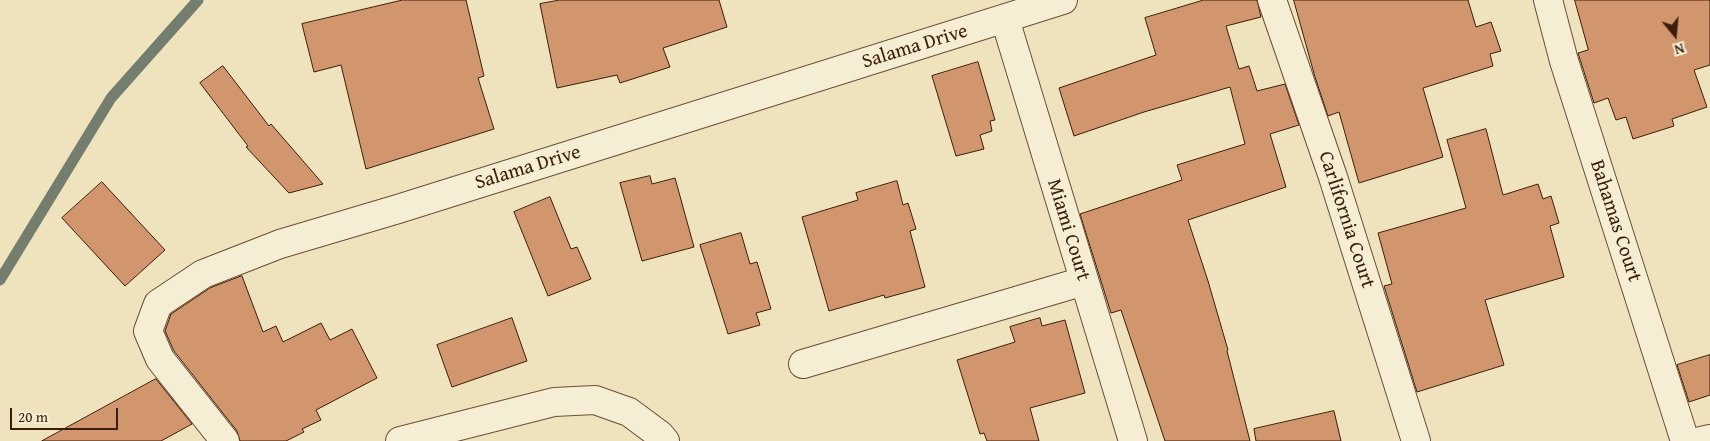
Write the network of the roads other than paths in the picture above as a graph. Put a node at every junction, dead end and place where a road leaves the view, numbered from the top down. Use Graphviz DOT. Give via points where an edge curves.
graph roads {
  1 [pos="1063,0"];
  2 [pos="1272,0"];
  3 [pos="1548,0"];
  4 [pos="1005,19"];
  5 [pos="1084,281"];
  6 [pos="803,364"];
  7 [pos="1710,439"];
  8 [pos="225,441"];
  9 [pos="400,441"];
  10 [pos="665,441"];
  11 [pos="1133,441"];
  12 [pos="1416,441"];
  13 [pos="1686,441"];
  14 [pos="1701,441"];
  1 -- 4 [label="street, Salama Drive"];
  2 -- 12 [label="street, Carlifornia Court" via="1333,177"];
  3 -- 13 [label="street, Bahamas Court" via="1564,60"];
  4 -- 5 [label="street, Miami Court"];
  4 -- 8 [label="street, Salama Drive" via="280,244 202,274 158,304 148,331 160,359"];
  5 -- 6 [label="street"];
  5 -- 11 [label="street, Miami Court"];
  7 -- 14 [label="street"];
  9 -- 10 [label="street" via="554,402 595,400 629,412"];
}
